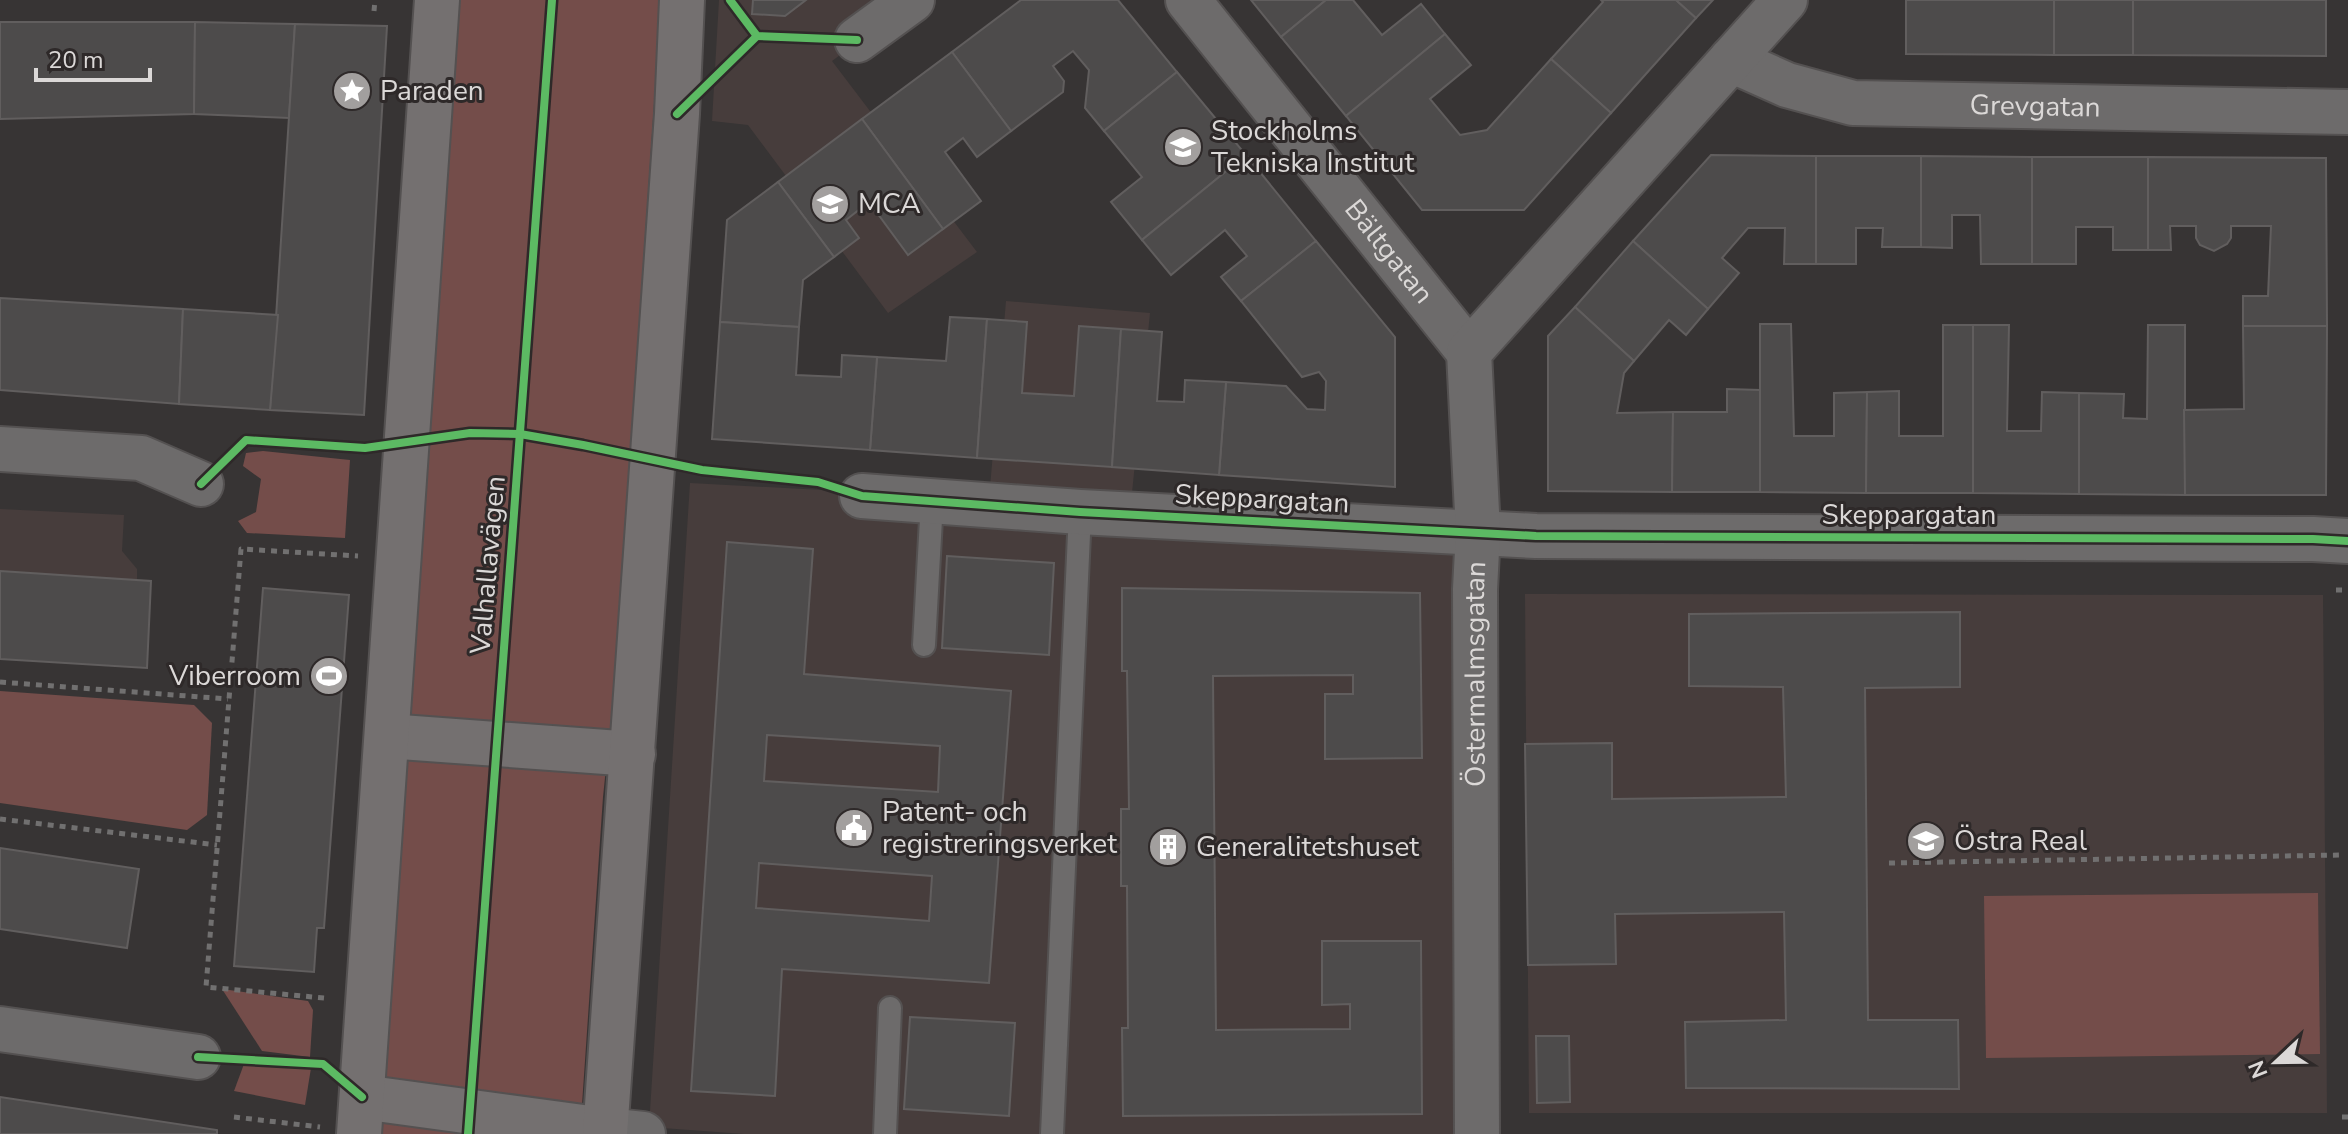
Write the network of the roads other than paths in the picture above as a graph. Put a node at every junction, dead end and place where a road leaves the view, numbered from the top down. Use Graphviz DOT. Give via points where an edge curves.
graph roads {
  1 [pos="437,0"];
  2 [pos="682,0"];
  3 [pos="912,0"];
  4 [pos="1188,0"];
  5 [pos="1785,0"];
  6 [pos="857,40"];
  7 [pos="1731,60"];
  8 [pos="2348,112"];
  9 [pos="1469,352"];
  10 [pos="0,449"];
  11 [pos="201,484"];
  12 [pos="862,496"];
  13 [pos="932,501"];
  14 [pos="1080,512"];
  15 [pos="1478,532"];
  16 [pos="2348,541"];
  17 [pos="924,645"];
  18 [pos="387,736"];
  19 [pos="633,754"];
  20 [pos="890,1008"];
  21 [pos="0,1029"];
  22 [pos="198,1057"];
  23 [pos="347,1119"];
  24 [pos="618,1133"];
  25 [pos="885,1134"];
  26 [pos="1052,1134"];
  27 [pos="1477,1134"];
  1 -- 18 [label="main road"];
  2 -- 19 [label="main road"];
  3 -- 6 [label="street"];
  4 -- 9 [label="street, Bältgatan"];
  5 -- 7 [label="street"];
  7 -- 8 [label="street, Grevgatan" via="1787,85 1853,103"];
  7 -- 9 [label="street"];
  9 -- 15 [label="street, Östermalmsgatan"];
  10 -- 11 [label="street" via="141,458"];
  12 -- 13 [label="street, Skeppargatan"];
  13 -- 14 [label="street, Skeppargatan"];
  13 -- 17 [label="lane"];
  14 -- 15 [label="street, Skeppargatan"];
  14 -- 26 [label="lane"];
  15 -- 16 [label="street, Skeppargatan"];
  15 -- 27 [label="street, Östermalmsgatan"];
  18 -- 19 [label="main road"];
  18 -- 23 [label="main road"];
  19 -- 24 [label="main road"];
  20 -- 25 [label="lane"];
  21 -- 22 [label="street"];
  23 -- 24 [label="main road"];
}
